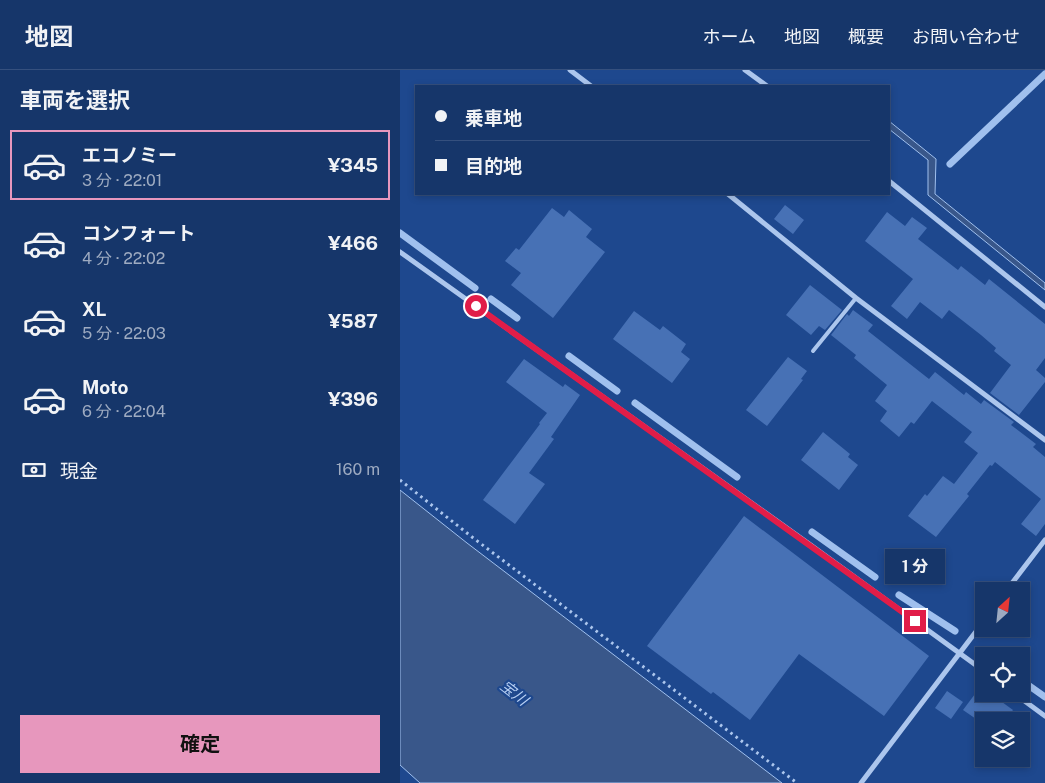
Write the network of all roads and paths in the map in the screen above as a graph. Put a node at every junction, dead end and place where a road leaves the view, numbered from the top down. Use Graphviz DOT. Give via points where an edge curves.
graph roads {
  1 [pos="570,70"];
  2 [pos="745,70"];
  3 [pos="757,70"];
  4 [pos="752,75"];
  5 [pos="590,85"];
  6 [pos="766,85"];
  7 [pos="890,182"];
  8 [pos="729,195"];
  9 [pos="400,252"];
  10 [pos="856,298"];
  11 [pos="1045,307"];
  12 [pos="813,351"];
  13 [pos="1045,440"];
  14 [pos="400,480"];
  15 [pos="1045,540"];
  16 [pos="1013,582"];
  17 [pos="975,633"];
  18 [pos="959,653"];
  19 [pos="975,665"];
  20 [pos="1026,702"];
  21 [pos="1045,716"];
  22 [pos="797,783"];
  23 [pos="861,783"];
  1 -- 5 [label="street"];
  2 -- 4 [label="street"];
  3 -- 4 [label="street"];
  4 -- 6 [label="street"];
  7 -- 11 [label="street"];
  8 -- 10 [label="street"];
  9 -- 18 [label="street"];
  10 -- 12 [label="lane"];
  10 -- 13 [label="street"];
  14 -- 22 [label="path"];
  15 -- 16 [label="street"];
  17 -- 18 [label="street"];
  18 -- 19 [label="street"];
  18 -- 23 [label="street"];
  20 -- 21 [label="street"];
}
